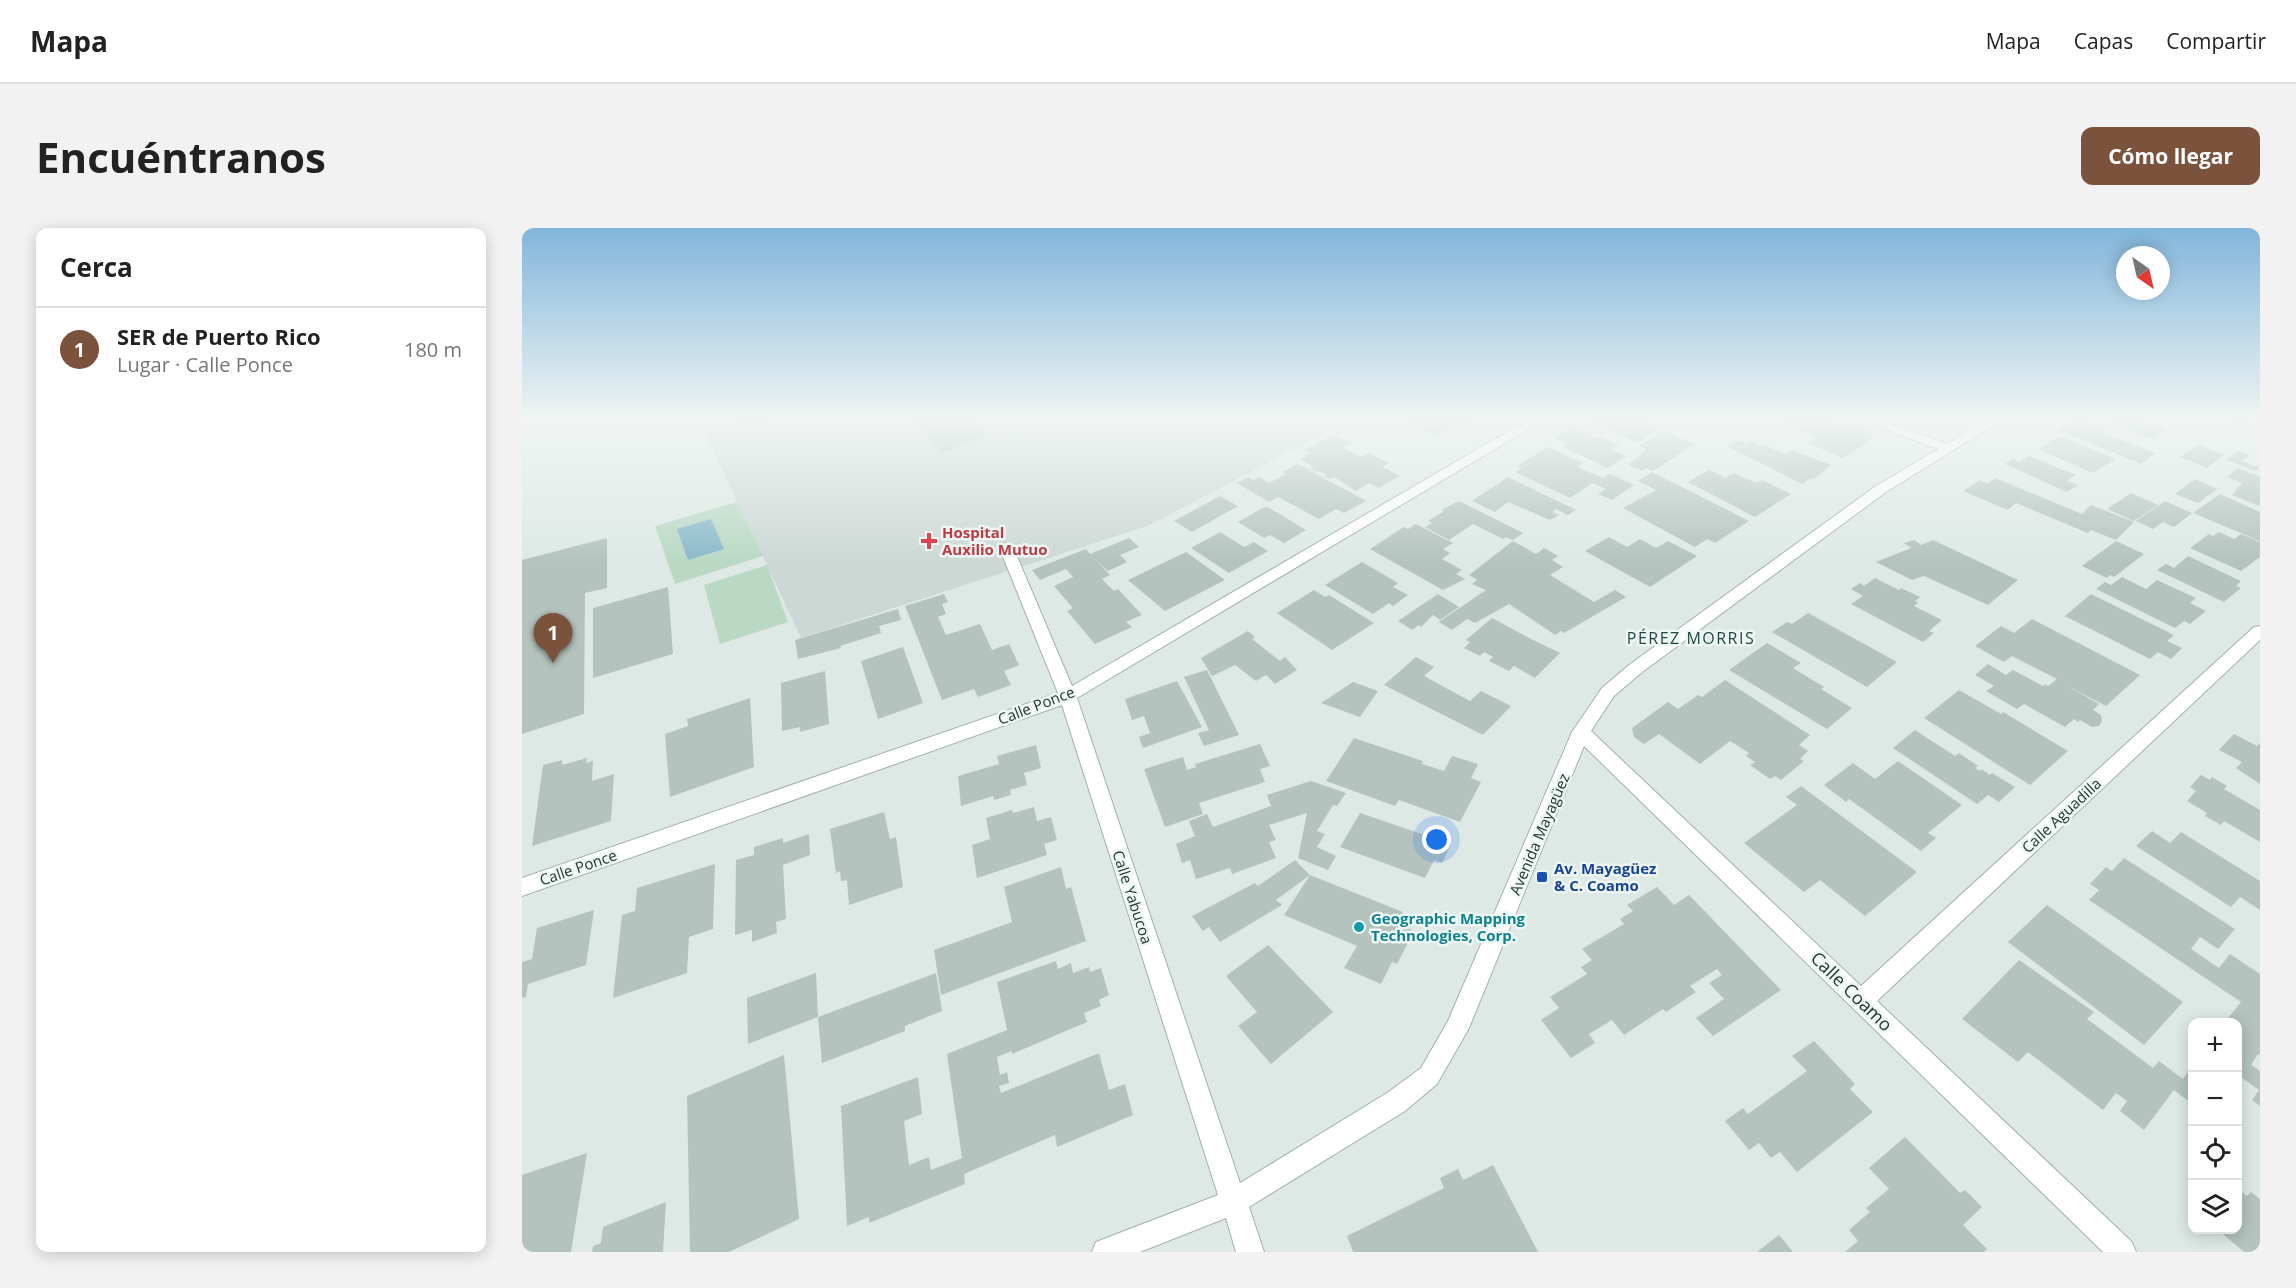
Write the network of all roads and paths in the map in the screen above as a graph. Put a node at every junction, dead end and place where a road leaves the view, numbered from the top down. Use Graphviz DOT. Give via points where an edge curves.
graph roads {
  1 [pos="1460,466"];
  2 [pos="1918,466"];
  3 [pos="1006,547"];
  4 [pos="2260,631"];
  5 [pos="1068,696"];
  6 [pos="1581,732"];
  7 [pos="522,887"];
  8 [pos="1862,1000"];
  9 [pos="1233,1202"];
  10 [pos="1106,1252"];
  11 [pos="1250,1252"];
  12 [pos="2122,1252"];
  1 -- 5 [label="street, Calle Ponce"];
  2 -- 6 [label="street, Avenida Mayagüez" via="1635,669 1608,692"];
  3 -- 5 [label="street, Calle Yabucoa"];
  4 -- 8 [label="street, Calle Aguadilla"];
  5 -- 7 [label="street, Calle Ponce"];
  5 -- 9 [label="street, Calle Yabucoa"];
  6 -- 8 [label="street, Calle Coamo"];
  6 -- 9 [label="street, Avenida Mayagüez" via="1457,1028 1429,1076 1396,1102"];
  8 -- 12 [label="street, Calle Coamo"];
  9 -- 10 [label="street, Avenida Mayagüez"];
  9 -- 11 [label="street, Calle Yabucoa"];
}
